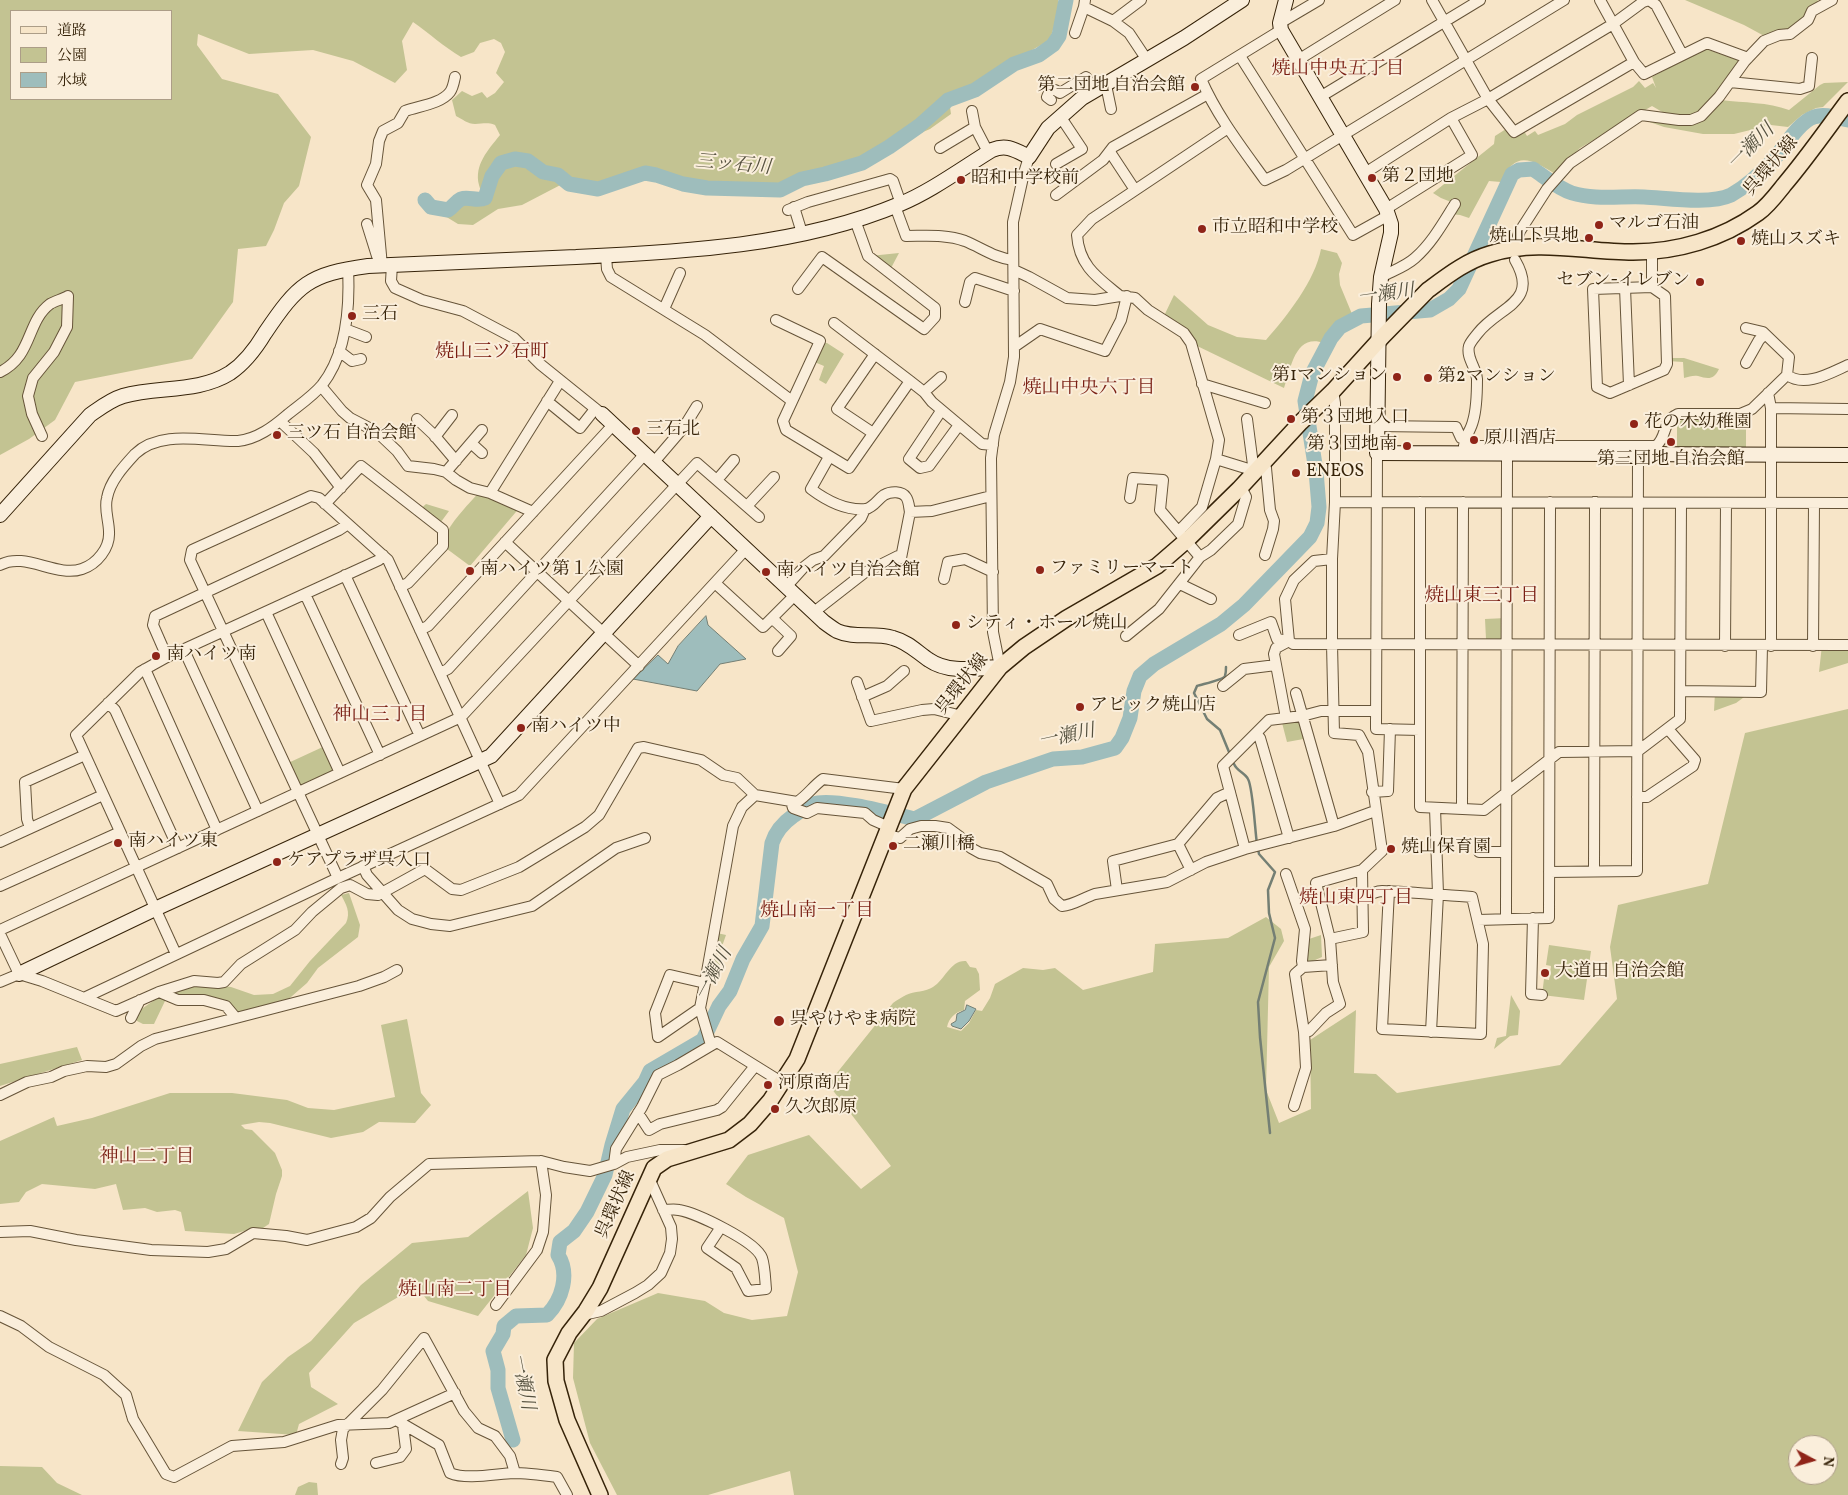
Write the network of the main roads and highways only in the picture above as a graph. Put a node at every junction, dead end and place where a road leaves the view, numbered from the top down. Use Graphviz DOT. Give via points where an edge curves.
graph roads {
  1 [pos="1846,103"];
  2 [pos="600,1495"];
  1 -- 2 [label="main road, 呉環状線" via="1804,161 1760,212 1702,242 1676,249 1633,252 1522,247 1490,254 1452,272 1428,290 1239,489 1183,536 1157,566 1067,618 1000,667 904,789 797,1059 783,1083 750,1124 729,1140 666,1158 654,1168 600,1288 569,1333 556,1360 556,1381 567,1420"];
}
